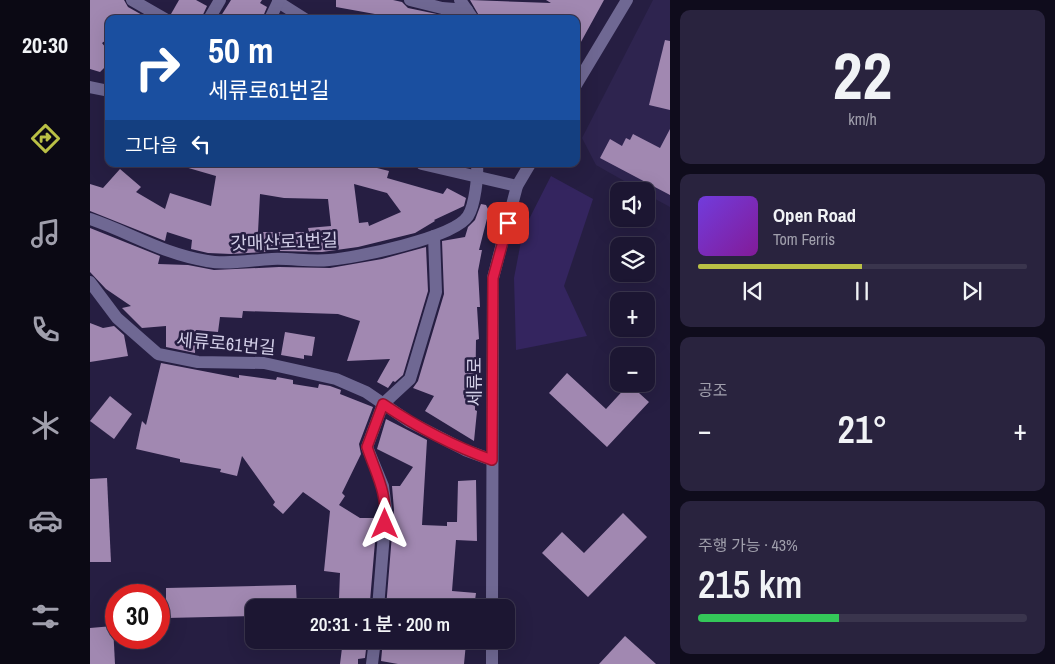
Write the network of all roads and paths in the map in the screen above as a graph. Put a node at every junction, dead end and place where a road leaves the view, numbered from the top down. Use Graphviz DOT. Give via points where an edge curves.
graph roads {
  1 [pos="132,0"];
  2 [pos="220,0"];
  3 [pos="410,0"];
  4 [pos="627,0"];
  5 [pos="278,1"];
  6 [pos="466,9"];
  7 [pos="443,13"];
  8 [pos="158,15"];
  9 [pos="212,15"];
  10 [pos="272,15"];
  11 [pos="299,15"];
  12 [pos="580,78"];
  13 [pos="90,87"];
  14 [pos="105,90"];
  15 [pos="450,167"];
  16 [pos="528,167"];
  17 [pos="478,170"];
  18 [pos="517,186"];
  19 [pos="90,219"];
  20 [pos="434,236"];
  21 [pos="90,282"];
  22 [pos="383,404"];
  23 [pos="492,460"];
  24 [pos="379,599"];
  25 [pos="492,599"];
  26 [pos="374,649"];
  27 [pos="490,649"];
  28 [pos="372,664"];
  29 [pos="492,664"];
  1 -- 8 [label="street"];
  2 -- 9 [label="street"];
  3 -- 7 [label="street"];
  4 -- 12 [label="street"];
  5 -- 10 [label="street"];
  5 -- 11 [label="street"];
  6 -- 7 [label="street"];
  13 -- 14 [label="street"];
  15 -- 17 [label="street"];
  16 -- 18 [label="street, 세류로"];
  17 -- 18 [label="street"];
  17 -- 20 [label="street, 갓매산로1번길" via="468,216"];
  18 -- 23 [label="street, 세류로" via="493,278"];
  19 -- 20 [label="street, 갓매산로1번길" via="173,254 210,262 275,258 328,260 374,253"];
  20 -- 22 [label="street" via="436,292 428,320 410,378"];
  21 -- 22 [label="street, 세류로61번길" via="117,318 158,354 198,362 264,363 313,373 336,379"];
  22 -- 23 [label="street, 세류로61번길" via="410,422"];
  22 -- 24 [label="street" via="367,447 383,486 386,509"];
  23 -- 25 [label="street, 세류로"];
  26 -- 28 [label="street"];
  27 -- 29 [label="street"];
}
